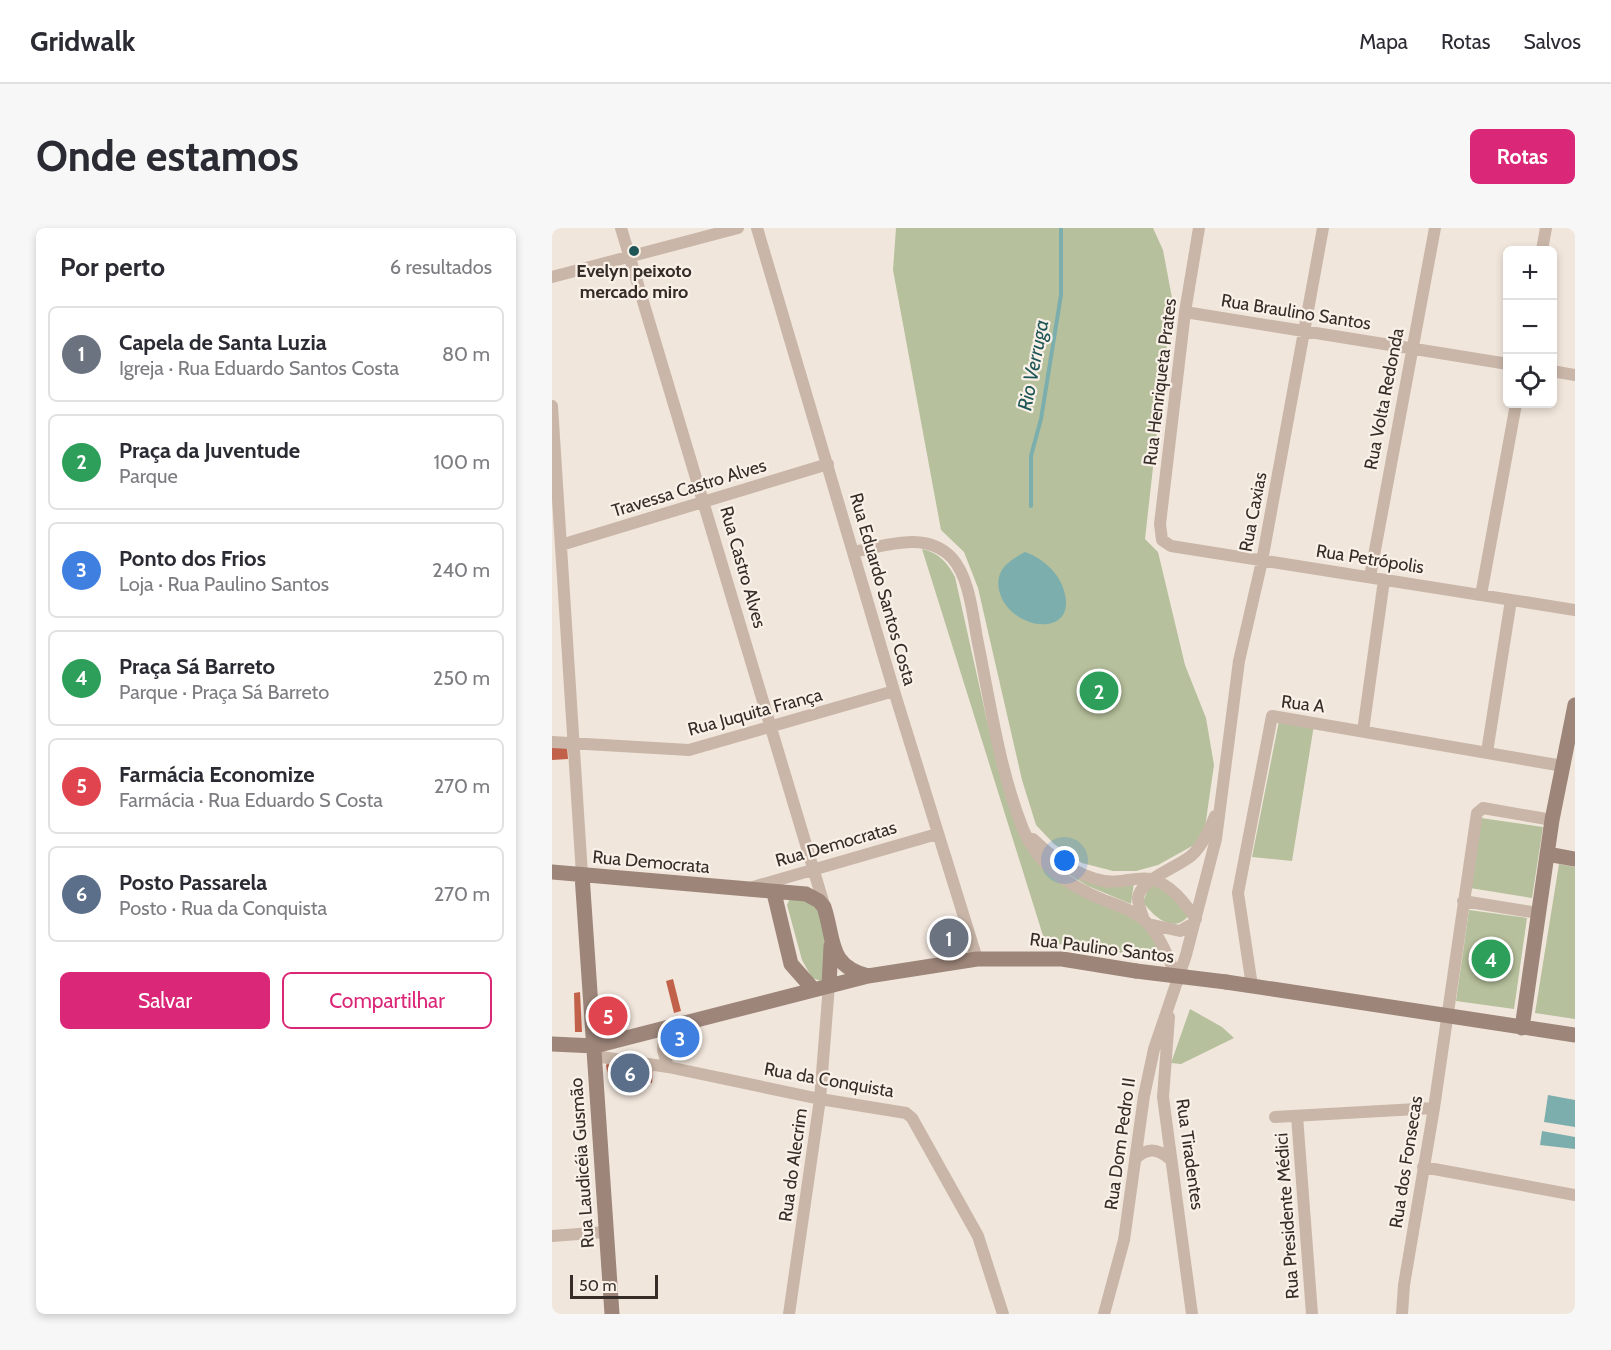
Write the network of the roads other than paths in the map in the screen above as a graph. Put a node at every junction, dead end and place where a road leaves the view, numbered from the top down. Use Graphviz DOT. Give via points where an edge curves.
graph roads {
  1 [pos="621,228"];
  2 [pos="738,228"];
  3 [pos="757,228"];
  4 [pos="1199,228"];
  5 [pos="1323,228"];
  6 [pos="1436,228"];
  7 [pos="1546,228"];
  8 [pos="1543,246"];
  9 [pos="630,258"];
  10 [pos="552,278"];
  11 [pos="1185,312"];
  12 [pos="1306,332"];
  13 [pos="1412,349"];
  14 [pos="1503,363"];
  15 [pos="1557,372"];
  16 [pos="1575,375"];
  17 [pos="552,406"];
  18 [pos="1515,408"];
  19 [pos="828,464"];
  20 [pos="705,502"];
  21 [pos="1162,540"];
  22 [pos="561,545"];
  23 [pos="853,552"];
  24 [pos="1262,561"];
  25 [pos="1370,577"];
  26 [pos="1384,580"];
  27 [pos="1481,595"];
  28 [pos="1511,600"];
  29 [pos="1575,610"];
  30 [pos="894,692"];
  31 [pos="1575,705"];
  32 [pos="771,728"];
  33 [pos="1363,731"];
  34 [pos="552,742"];
  35 [pos="574,744"];
  36 [pos="1487,752"];
  37 [pos="1563,766"];
  38 [pos="1221,803"];
  39 [pos="1552,820"];
  40 [pos="1023,830"];
  41 [pos="937,834"];
  42 [pos="1547,854"];
  43 [pos="1575,859"];
  44 [pos="814,869"];
  45 [pos="552,872"];
  46 [pos="582,875"];
  47 [pos="1152,880"];
  48 [pos="746,889"];
  49 [pos="774,893"];
  50 [pos="1463,901"];
  51 [pos="1538,913"];
  52 [pos="827,917"];
  53 [pos="1195,921"];
  54 [pos="1146,922"];
  55 [pos="831,940"];
  56 [pos="977,959"];
  57 [pos="868,976"];
  58 [pos="1178,981"];
  59 [pos="829,985"];
  60 [pos="1252,986"];
  61 [pos="813,989"];
  62 [pos="1172,998"];
  63 [pos="1446,1015"];
  64 [pos="1522,1028"];
  65 [pos="664,1029"];
  66 [pos="1575,1035"];
  67 [pos="552,1044"];
  68 [pos="595,1051"];
  69 [pos="668,1067"];
  70 [pos="820,1099"];
  71 [pos="1434,1108"];
  72 [pos="1297,1116"];
  73 [pos="1275,1117"];
  74 [pos="1136,1159"];
  75 [pos="1171,1160"];
  76 [pos="1423,1167"];
  77 [pos="1575,1195"];
  78 [pos="605,1232"];
  79 [pos="552,1236"];
  80 [pos="612,1314"];
  81 [pos="789,1314"];
  82 [pos="1003,1314"];
  83 [pos="1104,1314"];
  84 [pos="1192,1314"];
  85 [pos="1312,1314"];
  86 [pos="1402,1314"];
  1 -- 9 [label="street, Rua Castro Alves"];
  2 -- 9 [label="street"];
  3 -- 19 [label="street, Rua Eduardo Santos Costa"];
  4 -- 11 [label="street, Rua Henriqueta Prates"];
  5 -- 12 [label="street, Rua Caxias"];
  6 -- 13 [label="street, Rua Volta Redonda"];
  7 -- 8 [label="street"];
  9 -- 10 [label="street"];
  9 -- 20 [label="street, Rua Castro Alves"];
  11 -- 12 [label="street, Rua Braulino Santos"];
  11 -- 21 [label="street, Rua Henriqueta Prates" via="1160,524"];
  12 -- 13 [label="street, Rua Braulino Santos"];
  12 -- 24 [label="street, Rua Caxias"];
  13 -- 14 [label="street, Rua Braulino Santos"];
  13 -- 25 [label="street, Rua Volta Redonda"];
  15 -- 16 [label="street"];
  17 -- 22 [label="street"];
  18 -- 27 [label="street"];
  19 -- 20 [label="street, Travessa Castro Alves"];
  19 -- 23 [label="street, Rua Eduardo Santos Costa"];
  20 -- 22 [label="street, Travessa Castro Alves"];
  20 -- 32 [label="street, Rua Castro Alves"];
  21 -- 24 [label="street, Rua Petrópolis" via="1171,546"];
  22 -- 35 [label="street"];
  23 -- 30 [label="street, Rua Eduardo Santos Costa"];
  23 -- 40 [label="street" via="922,542 938,546 956,563"];
  24 -- 25 [label="street, Rua Petrópolis"];
  24 -- 38 [label="street, Rua Caxias" via="1239,661"];
  25 -- 26 [label="street, Rua Petrópolis"];
  26 -- 27 [label="street, Rua Petrópolis"];
  26 -- 33 [label="street"];
  27 -- 28 [label="street, Rua Petrópolis"];
  28 -- 29 [label="street, Rua Petrópolis"];
  28 -- 36 [label="street"];
  30 -- 32 [label="street, Rua Juquita França"];
  30 -- 41 [label="street, Rua Eduardo Santos Costa"];
  31 -- 37 [label="main road"];
  32 -- 35 [label="street, Rua Juquita França" via="689,750"];
  32 -- 44 [label="street, Rua Castro Alves"];
  33 -- 36 [label="street, Rua A"];
  33 -- 60 [label="street, Rua A" via="1272,716 1238,893"];
  34 -- 35 [label="street, Rua Juquita França"];
  35 -- 46 [label="street"];
  36 -- 37 [label="street, Rua A"];
  37 -- 39 [label="main road"];
  38 -- 47 [label="street" via="1198,849"];
  38 -- 53 [label="street, Rua Caxias"];
  39 -- 42 [label="main road"];
  39 -- 50 [label="street, Rua dos Fonsecas" via="1478,809"];
  40 -- 47 [label="street" via="1050,856 1085,876 1113,882"];
  40 -- 54 [label="street" via="1037,854 1075,888"];
  41 -- 44 [label="street, Rua Democratas"];
  41 -- 56 [label="street, Rua Eduardo Santos Costa"];
  42 -- 43 [label="main road"];
  42 -- 51 [label="main road"];
  44 -- 48 [label="street, Rua Democratas"];
  44 -- 52 [label="street, Rua Castro Alves"];
  45 -- 46 [label="main road, Rua Democrata"];
  46 -- 48 [label="main road, Rua Democrata"];
  46 -- 68 [label="main road, Rua Laudicéia Gusmão"];
  47 -- 53 [label="street" via="1175,893"];
  47 -- 54 [label="street" via="1138,896"];
  48 -- 49 [label="main road, Rua Democrata"];
  49 -- 52 [label="main road, Rua Democrata" via="806,894 819,901"];
  49 -- 61 [label="main road" via="791,964"];
  50 -- 51 [label="street"];
  50 -- 63 [label="street, Rua dos Fonsecas"];
  51 -- 64 [label="main road"];
  52 -- 55 [label="main road"];
  53 -- 54 [label="street" via="1180,931"];
  53 -- 58 [label="street, Rua Dom Pedro II"];
  54 -- 58 [label="street" via="1160,940"];
  55 -- 57 [label="main road" via="845,967"];
  55 -- 59 [label="main road"];
  56 -- 57 [label="main road, Rua Paulino Santos"];
  56 -- 60 [label="main road, Rua Paulino Santos, bridge" via="1062,959"];
  57 -- 59 [label="main road, Rua Paulino Santos"];
  58 -- 62 [label="street, Rua Dom Pedro II"];
  59 -- 61 [label="main road, Rua Paulino Santos"];
  59 -- 70 [label="street, Rua do Alecrim"];
  60 -- 63 [label="main road, Rua Paulino Santos"];
  61 -- 65 [label="main road, Rua Paulino Santos"];
  62 -- 74 [label="street, Rua Dom Pedro II" via="1154,1049"];
  62 -- 75 [label="street, Rua Tiradentes" via="1163,1097"];
  63 -- 64 [label="main road, Rua Paulino Santos"];
  63 -- 71 [label="street, Rua dos Fonsecas"];
  64 -- 66 [label="main road, Rua Paulino Santos"];
  65 -- 68 [label="main road, Rua Paulino Santos"];
  65 -- 69 [label="street" via="663,1050"];
  67 -- 68 [label="main road, Rua Paulino Santos"];
  68 -- 69 [label="street, Rua da Conquista"];
  68 -- 78 [label="main road, Rua Laudicéia Gusmão"];
  69 -- 70 [label="street, Rua da Conquista"];
  70 -- 81 [label="street, Rua do Alecrim"];
  70 -- 82 [label="street, Rua da Conquista" via="901,1111 912,1118 978,1236"];
  71 -- 72 [label="street"];
  71 -- 76 [label="street, Rua dos Fonsecas"];
  72 -- 73 [label="street"];
  72 -- 85 [label="street, Rua Presidente Médici"];
  74 -- 75 [label="street" via="1150,1150 1160,1151"];
  74 -- 83 [label="street, Rua Dom Pedro II" via="1124,1240"];
  75 -- 84 [label="street, Rua Tiradentes"];
  76 -- 77 [label="street"];
  76 -- 86 [label="street, Rua dos Fonsecas"];
  78 -- 79 [label="street"];
  78 -- 80 [label="main road, Rua Laudicéia Gusmão"];
}
